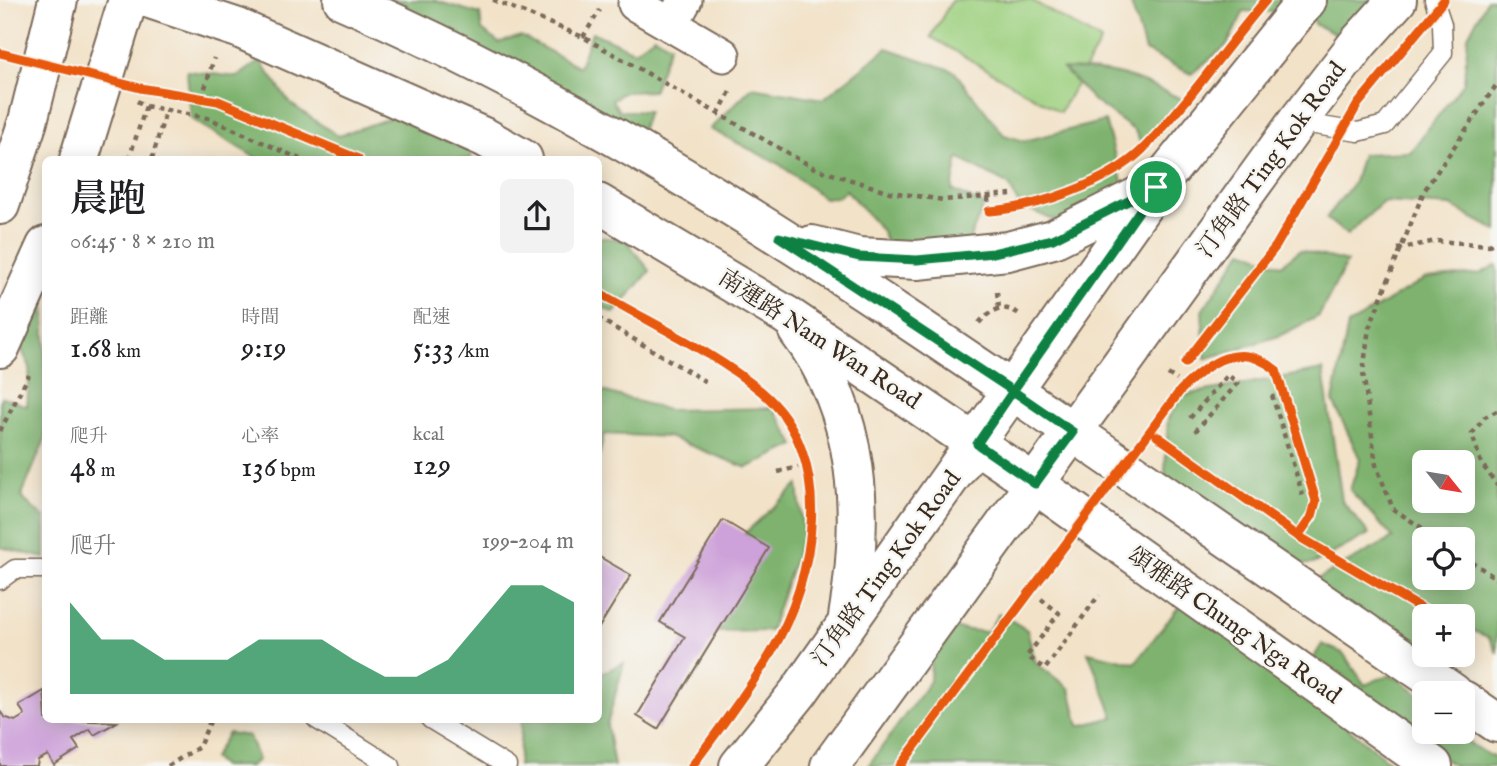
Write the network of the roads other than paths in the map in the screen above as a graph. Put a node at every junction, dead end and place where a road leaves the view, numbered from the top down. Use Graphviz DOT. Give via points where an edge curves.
graph roads {
  1 [pos="58,0"];
  2 [pos="128,0"];
  3 [pos="153,0"];
  4 [pos="343,0"];
  5 [pos="1307,0"];
  6 [pos="1397,0"];
  7 [pos="1434,0"];
  8 [pos="621,2"];
  9 [pos="678,13"];
  10 [pos="723,55"];
  11 [pos="1297,122"];
  12 [pos="80,156"];
  13 [pos="518,156"];
  14 [pos="1156,187"];
  15 [pos="0,205"];
  16 [pos="602,205"];
  17 [pos="779,237"];
  18 [pos="42,256"];
  19 [pos="786,315"];
  20 [pos="0,348"];
  21 [pos="1013,391"];
  22 [pos="1073,432"];
  23 [pos="977,444"];
  24 [pos="1035,484"];
  25 [pos="42,569"];
  26 [pos="0,580"];
  27 [pos="847,624"];
  28 [pos="1436,681"];
  29 [pos="1475,708"];
  30 [pos="323,723"];
  31 [pos="437,723"];
  32 [pos="1497,723"];
  33 [pos="391,766"];
  34 [pos="507,766"];
  35 [pos="739,766"];
  36 [pos="830,766"];
  37 [pos="1433,766"];
  1 -- 15 [label="main road" via="28,121"];
  2 -- 12 [label="main road"];
  3 -- 13 [label="main road" via="238,28"];
  4 -- 17 [label="main road" via="440,42 536,92"];
  5 -- 14 [label="main road, 汀角路 Ting Kok Road"];
  6 -- 11 [label="main road, 汀角路 Ting Kok Road"];
  7 -- 11 [label="lane" via="1442,24 1443,53 1385,125 1358,132"];
  8 -- 9 [label="street"];
  9 -- 10 [label="street"];
  11 -- 22 [label="main road, 汀角路 Ting Kok Road"];
  14 -- 17 [label="main road" via="1053,239 993,253 917,260 859,257"];
  14 -- 21 [label="main road, 汀角路 Ting Kok Road"];
  16 -- 19 [label="main road, 南運路 Nam Wan Road"];
  17 -- 21 [label="main road"];
  18 -- 20 [label="main road"];
  19 -- 23 [label="main road, 南運路 Nam Wan Road"];
  19 -- 27 [label="main road" via="818,357 840,404 851,458 858,501 858,560"];
  21 -- 22 [label="main road"];
  21 -- 23 [label="main road, 汀角路 Ting Kok Road"];
  22 -- 24 [label="main road, 汀角路 Ting Kok Road"];
  22 -- 28 [label="main road"];
  23 -- 24 [label="main road, 南運路 Nam Wan Road"];
  23 -- 27 [label="main road, 汀角路 Ting Kok Road"];
  24 -- 36 [label="main road, 汀角路 Ting Kok Road"];
  24 -- 37 [label="main road, 頌雅路 Chung Nga Road"];
  25 -- 26 [label="lane" via="15,569"];
  27 -- 35 [label="main road, 汀角路 Ting Kok Road"];
  29 -- 32 [label="main road"];
  30 -- 33 [label="lane"];
  31 -- 34 [label="lane"];
}
